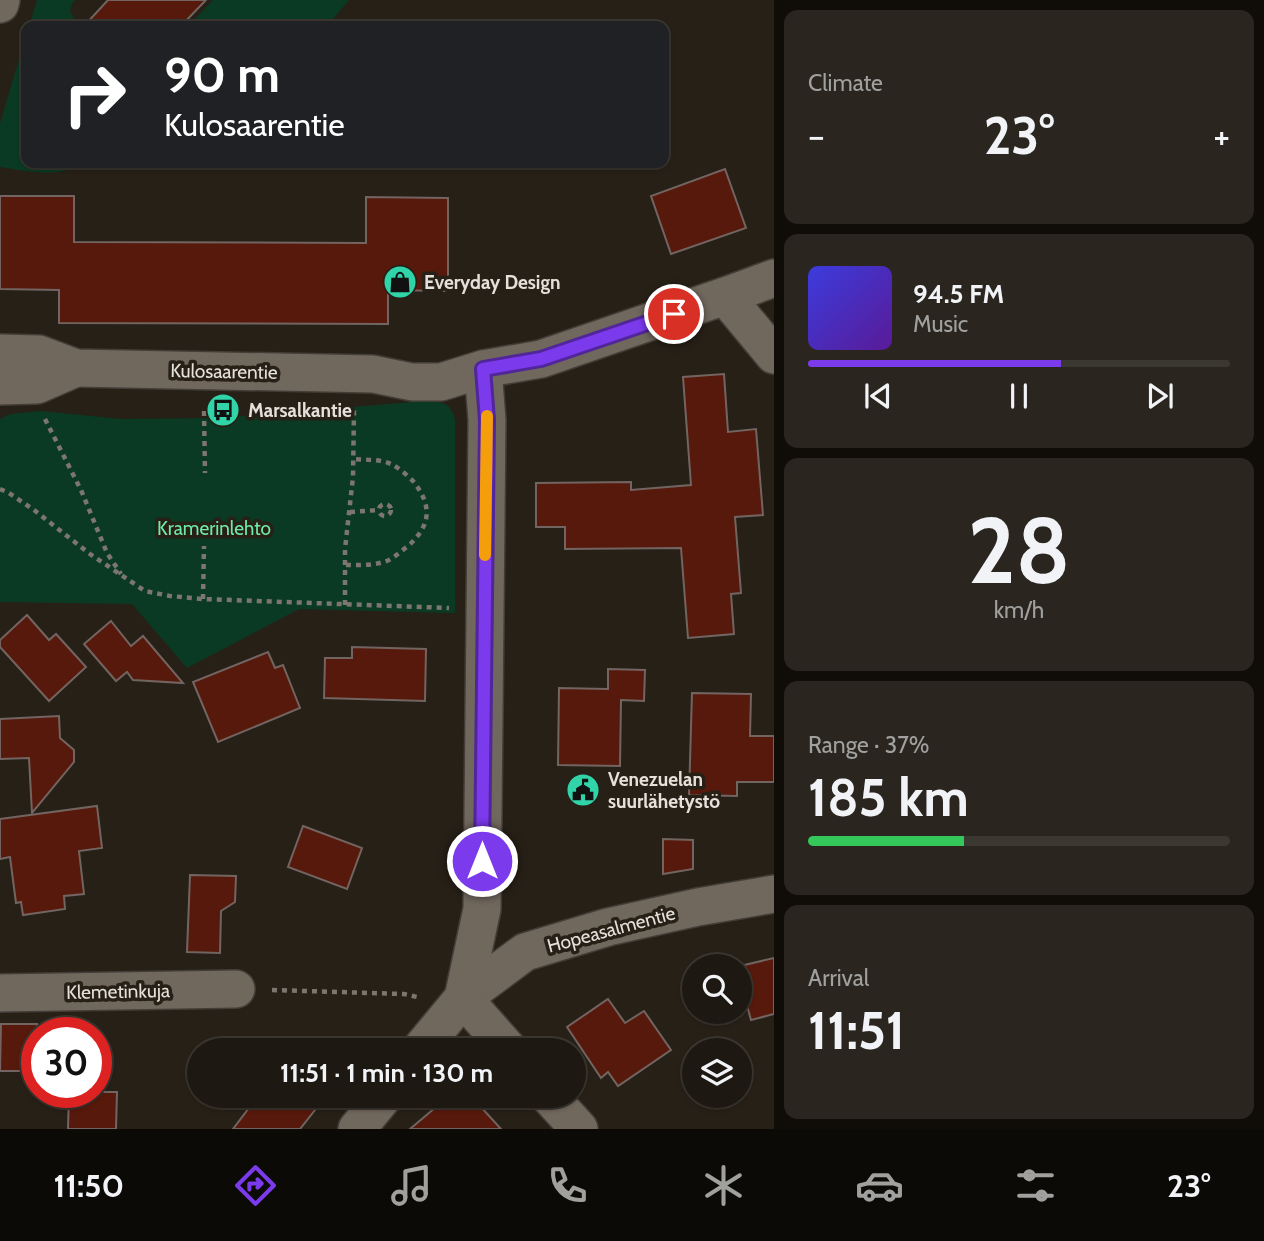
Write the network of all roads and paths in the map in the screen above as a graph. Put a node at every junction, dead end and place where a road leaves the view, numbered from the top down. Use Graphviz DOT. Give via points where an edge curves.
graph roads {
  1 [pos="774,278"];
  2 [pos="725,296"];
  3 [pos="0,353"];
  4 [pos="774,355"];
  5 [pos="76,368"];
  6 [pos="483,369"];
  7 [pos="0,386"];
  8 [pos="354,409"];
  9 [pos="204,411"];
  10 [pos="42,412"];
  11 [pos="353,460"];
  12 [pos="205,473"];
  13 [pos="0,489"];
  14 [pos="379,510"];
  15 [pos="350,512"];
  16 [pos="204,546"];
  17 [pos="346,565"];
  18 [pos="124,578"];
  19 [pos="203,599"];
  20 [pos="345,605"];
  21 [pos="485,609"];
  22 [pos="774,894"];
  23 [pos="236,989"];
  24 [pos="0,993"];
  25 [pos="463,998"];
  26 [pos="430,1038"];
  27 [pos="498,1038"];
  28 [pos="374,1108"];
  29 [pos="560,1108"];
  30 [pos="357,1129"];
  31 [pos="579,1129"];
  1 -- 2 [label="street, Kulosaarentie"];
  2 -- 4 [label="street"];
  2 -- 6 [label="street, Kulosaarentie" via="541,359"];
  3 -- 5 [label="street, Kulosaarentie" via="39,354"];
  5 -- 6 [label="street, Kulosaarentie" via="373,374 412,382 441,382"];
  5 -- 7 [label="street, Kulosaarentie" via="37,385"];
  6 -- 21 [label="street" via="487,420"];
  8 -- 11 [label="path"];
  9 -- 12 [label="path"];
  10 -- 18 [label="path" via="107,552"];
  11 -- 15 [label="path"];
  11 -- 17 [label="path" via="382,461 409,477 426,503 426,524 417,538 390,559 373,565"];
  13 -- 18 [label="path"];
  14 -- 15 [label="path"];
  15 -- 17 [label="path"];
  16 -- 19 [label="path"];
  17 -- 20 [label="path"];
  18 -- 19 [label="path" via="145,591"];
  19 -- 20 [label="path"];
  20 -- 21 [label="path"];
  21 -- 25 [label="street" via="482,909"];
  22 -- 25 [label="street, Hopeasalmentie" via="621,924 525,952"];
  23 -- 24 [label="street, Klemetinkuja"];
  23 -- 25 [label="path"];
  25 -- 26 [label="street"];
  25 -- 27 [label="street"];
  28 -- 30 [label="street"];
  29 -- 31 [label="street"];
}
